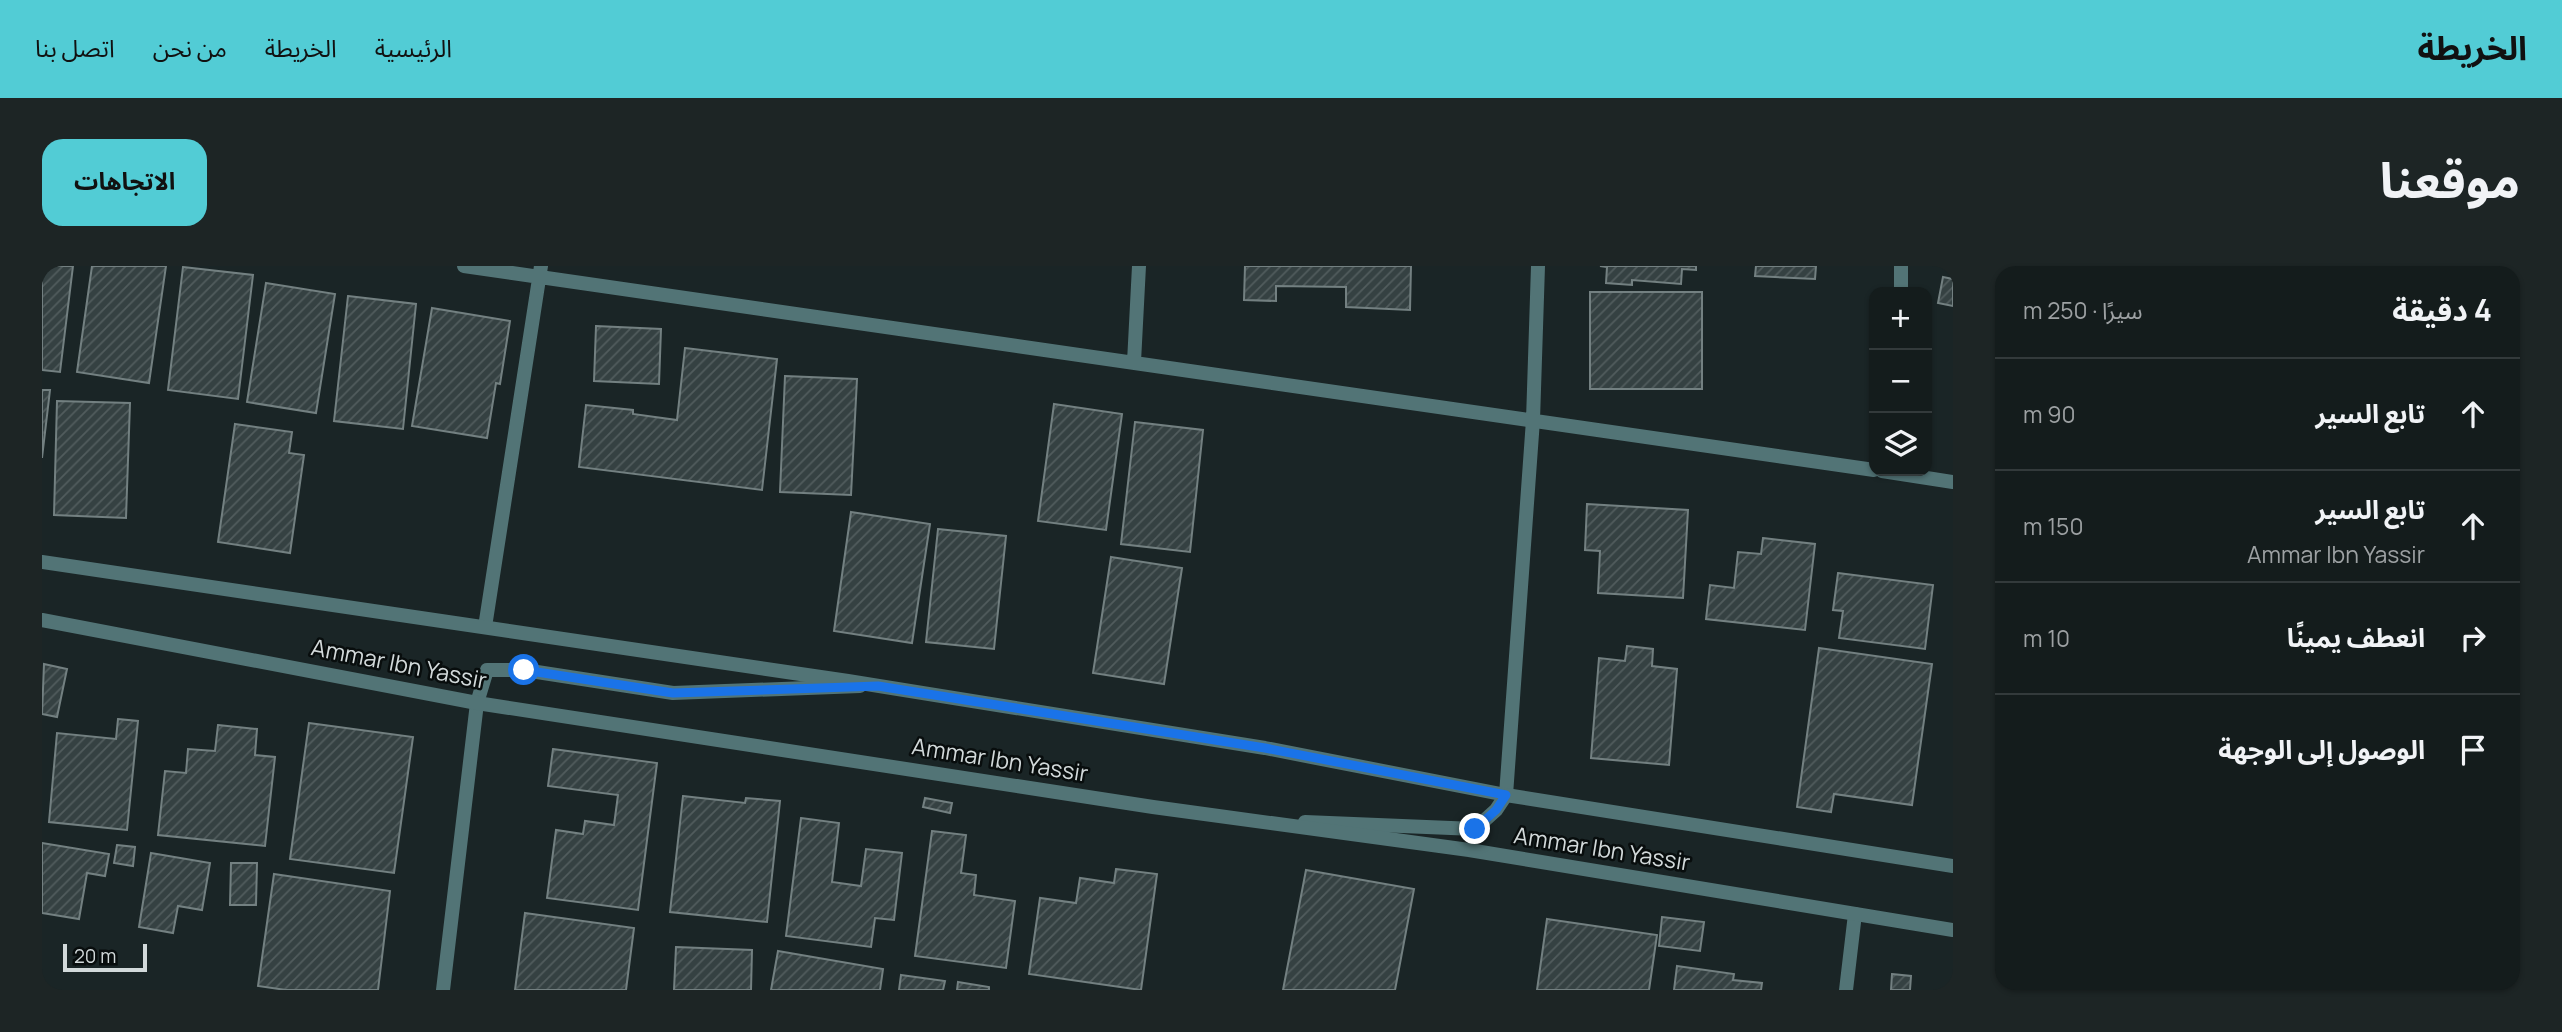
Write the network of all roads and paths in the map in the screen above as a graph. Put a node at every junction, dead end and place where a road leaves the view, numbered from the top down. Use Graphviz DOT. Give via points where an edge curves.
graph roads {
  1 [pos="464,266"];
  2 [pos="1139,266"];
  3 [pos="1538,266"];
  4 [pos="1902,266"];
  5 [pos="540,271"];
  6 [pos="1901,287"];
  7 [pos="1134,362"];
  8 [pos="1533,419"];
  9 [pos="1869,469"];
  10 [pos="1919,476"];
  11 [pos="1953,482"];
  12 [pos="42,562"];
  13 [pos="42,620"];
  14 [pos="485,626"];
  15 [pos="878,686"];
  16 [pos="477,703"];
  17 [pos="1506,795"];
  18 [pos="1251,820"];
  19 [pos="1953,866"];
  20 [pos="1855,914"];
  21 [pos="1953,930"];
  22 [pos="443,990"];
  23 [pos="1846,990"];
  1 -- 5 [label="street"];
  2 -- 7 [label="street"];
  3 -- 8 [label="street"];
  4 -- 6 [label="street"];
  5 -- 7 [label="street"];
  5 -- 14 [label="street"];
  7 -- 8 [label="street"];
  8 -- 9 [label="street"];
  8 -- 17 [label="street"];
  10 -- 11 [label="street"];
  12 -- 14 [label="street, Ammar Ibn Yassir"];
  13 -- 16 [label="street, Ammar Ibn Yassir"];
  14 -- 15 [label="street, Ammar Ibn Yassir"];
  15 -- 16 [label="street" via="673,693 524,670 487,670"];
  15 -- 17 [label="street, Ammar Ibn Yassir" via="1265,748"];
  16 -- 18 [label="street, Ammar Ibn Yassir"];
  16 -- 22 [label="street"];
  17 -- 18 [label="street" via="1475,829"];
  17 -- 19 [label="street, Ammar Ibn Yassir"];
  18 -- 20 [label="street, Ammar Ibn Yassir" via="1469,850"];
  20 -- 21 [label="street, Ammar Ibn Yassir"];
  20 -- 23 [label="street"];
}
